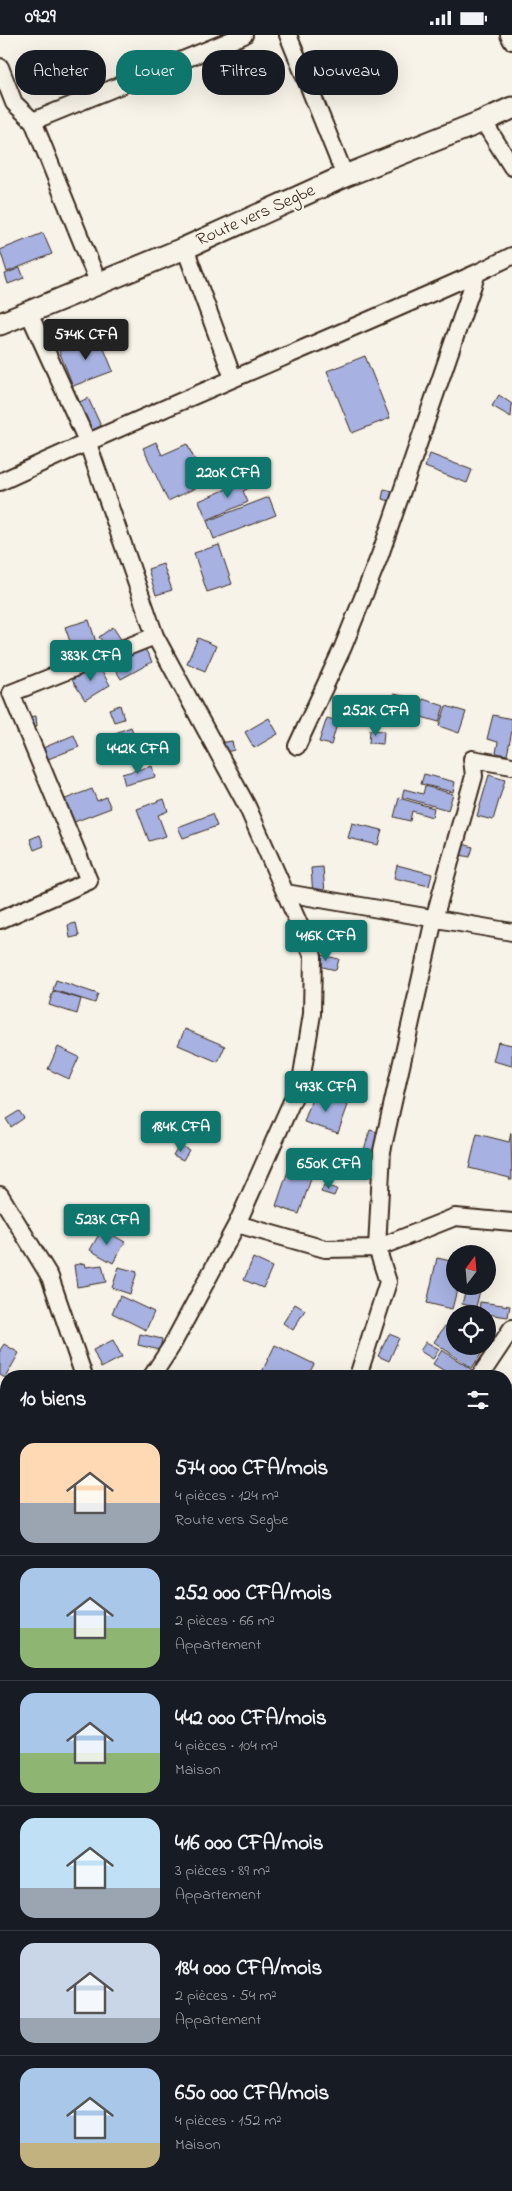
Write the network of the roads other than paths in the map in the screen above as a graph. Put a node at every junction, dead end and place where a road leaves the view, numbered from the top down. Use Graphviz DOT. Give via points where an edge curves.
graph roads {
  1 [pos="244,35"];
  2 [pos="288,35"];
  3 [pos="510,35"];
  4 [pos="512,41"];
  5 [pos="0,67"];
  6 [pos="7,106"];
  7 [pos="512,108"];
  8 [pos="33,121"];
  9 [pos="483,121"];
  10 [pos="512,167"];
  11 [pos="346,176"];
  12 [pos="185,247"];
  13 [pos="512,256"];
  14 [pos="477,273"];
  15 [pos="98,281"];
  16 [pos="28,311"];
  17 [pos="0,324"];
  18 [pos="233,378"];
  19 [pos="87,441"];
  20 [pos="0,482"];
  21 [pos="155,637"];
  22 [pos="297,746"];
  23 [pos="512,766"];
  24 [pos="286,893"];
  25 [pos="434,919"];
  26 [pos="0,920"];
  27 [pos="512,932"];
  28 [pos="0,1195"];
  29 [pos="512,1222"];
  30 [pos="237,1224"];
  31 [pos="377,1248"];
  32 [pos="512,1328"];
  33 [pos="85,1370"];
  34 [pos="156,1370"];
  35 [pos="360,1370"];
  36 [pos="484,1370"];
  1 -- 8 [label="street"];
  2 -- 11 [label="street"];
  3 -- 4 [label="street"];
  5 -- 6 [label="street"];
  6 -- 8 [label="street"];
  7 -- 9 [label="main road, Route vers Segbe"];
  8 -- 15 [label="street"];
  9 -- 10 [label="street"];
  9 -- 11 [label="main road, Route vers Segbe"];
  11 -- 12 [label="main road, Route vers Segbe"];
  12 -- 15 [label="main road, Route vers Segbe"];
  12 -- 18 [label="street"];
  13 -- 14 [label="street"];
  14 -- 18 [label="street"];
  14 -- 22 [label="street" via="380,555 343,647"];
  15 -- 16 [label="main road, Route vers Segbe"];
  16 -- 17 [label="main road, Route vers Segbe"];
  16 -- 19 [label="street"];
  18 -- 19 [label="street"];
  19 -- 20 [label="street"];
  19 -- 21 [label="street"];
  21 -- 24 [label="street" via="247,806"];
  21 -- 26 [label="street" via="11,693 89,881"];
  23 -- 25 [label="street" via="472,759 474,776"];
  24 -- 25 [label="street"];
  24 -- 30 [label="street" via="313,956 312,1014 301,1081"];
  25 -- 27 [label="street"];
  25 -- 31 [label="street" via="382,1151"];
  28 -- 33 [label="street" via="50,1277"];
  29 -- 31 [label="street" via="455,1217"];
  30 -- 31 [label="street" via="325,1249"];
  30 -- 34 [label="street"];
  31 -- 35 [label="street" via="388,1283"];
  32 -- 36 [label="street"];
}
